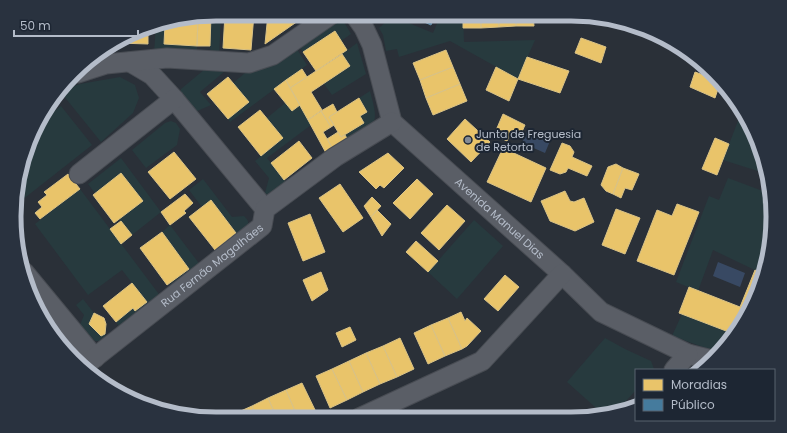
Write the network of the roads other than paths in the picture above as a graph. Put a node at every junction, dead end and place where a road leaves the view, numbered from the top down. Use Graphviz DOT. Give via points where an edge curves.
graph roads {
  1 [pos="322,21"];
  2 [pos="359,21"];
  3 [pos="130,62"];
  4 [pos="89,69"];
  5 [pos="174,99"];
  6 [pos="392,122"];
  7 [pos="79,174"];
  8 [pos="265,209"];
  9 [pos="562,274"];
  10 [pos="33,285"];
  11 [pos="688,354"];
  12 [pos="705,358"];
  13 [pos="90,362"];
  14 [pos="675,369"];
  15 [pos="372,412"];
  1 -- 3 [label="street" via="273,54 249,63 167,58"];
  2 -- 6 [label="street" via="372,44"];
  3 -- 4 [label="street"];
  3 -- 5 [label="street" via="152,75"];
  5 -- 7 [label="street"];
  5 -- 8 [label="street"];
  6 -- 8 [label="street, Rua Fernão Magalhães" via="335,157"];
  6 -- 9 [label="street, Avenida Manuel Dias"];
  8 -- 13 [label="street, Rua Fernão Magalhães" via="262,226"];
  9 -- 11 [label="street, Avenida Manuel Dias" via="601,312"];
  9 -- 15 [label="street" via="482,361"];
  10 -- 13 [label="street"];
  11 -- 12 [label="street, Avenida Manuel Dias"];
  11 -- 14 [label="street"];
}
